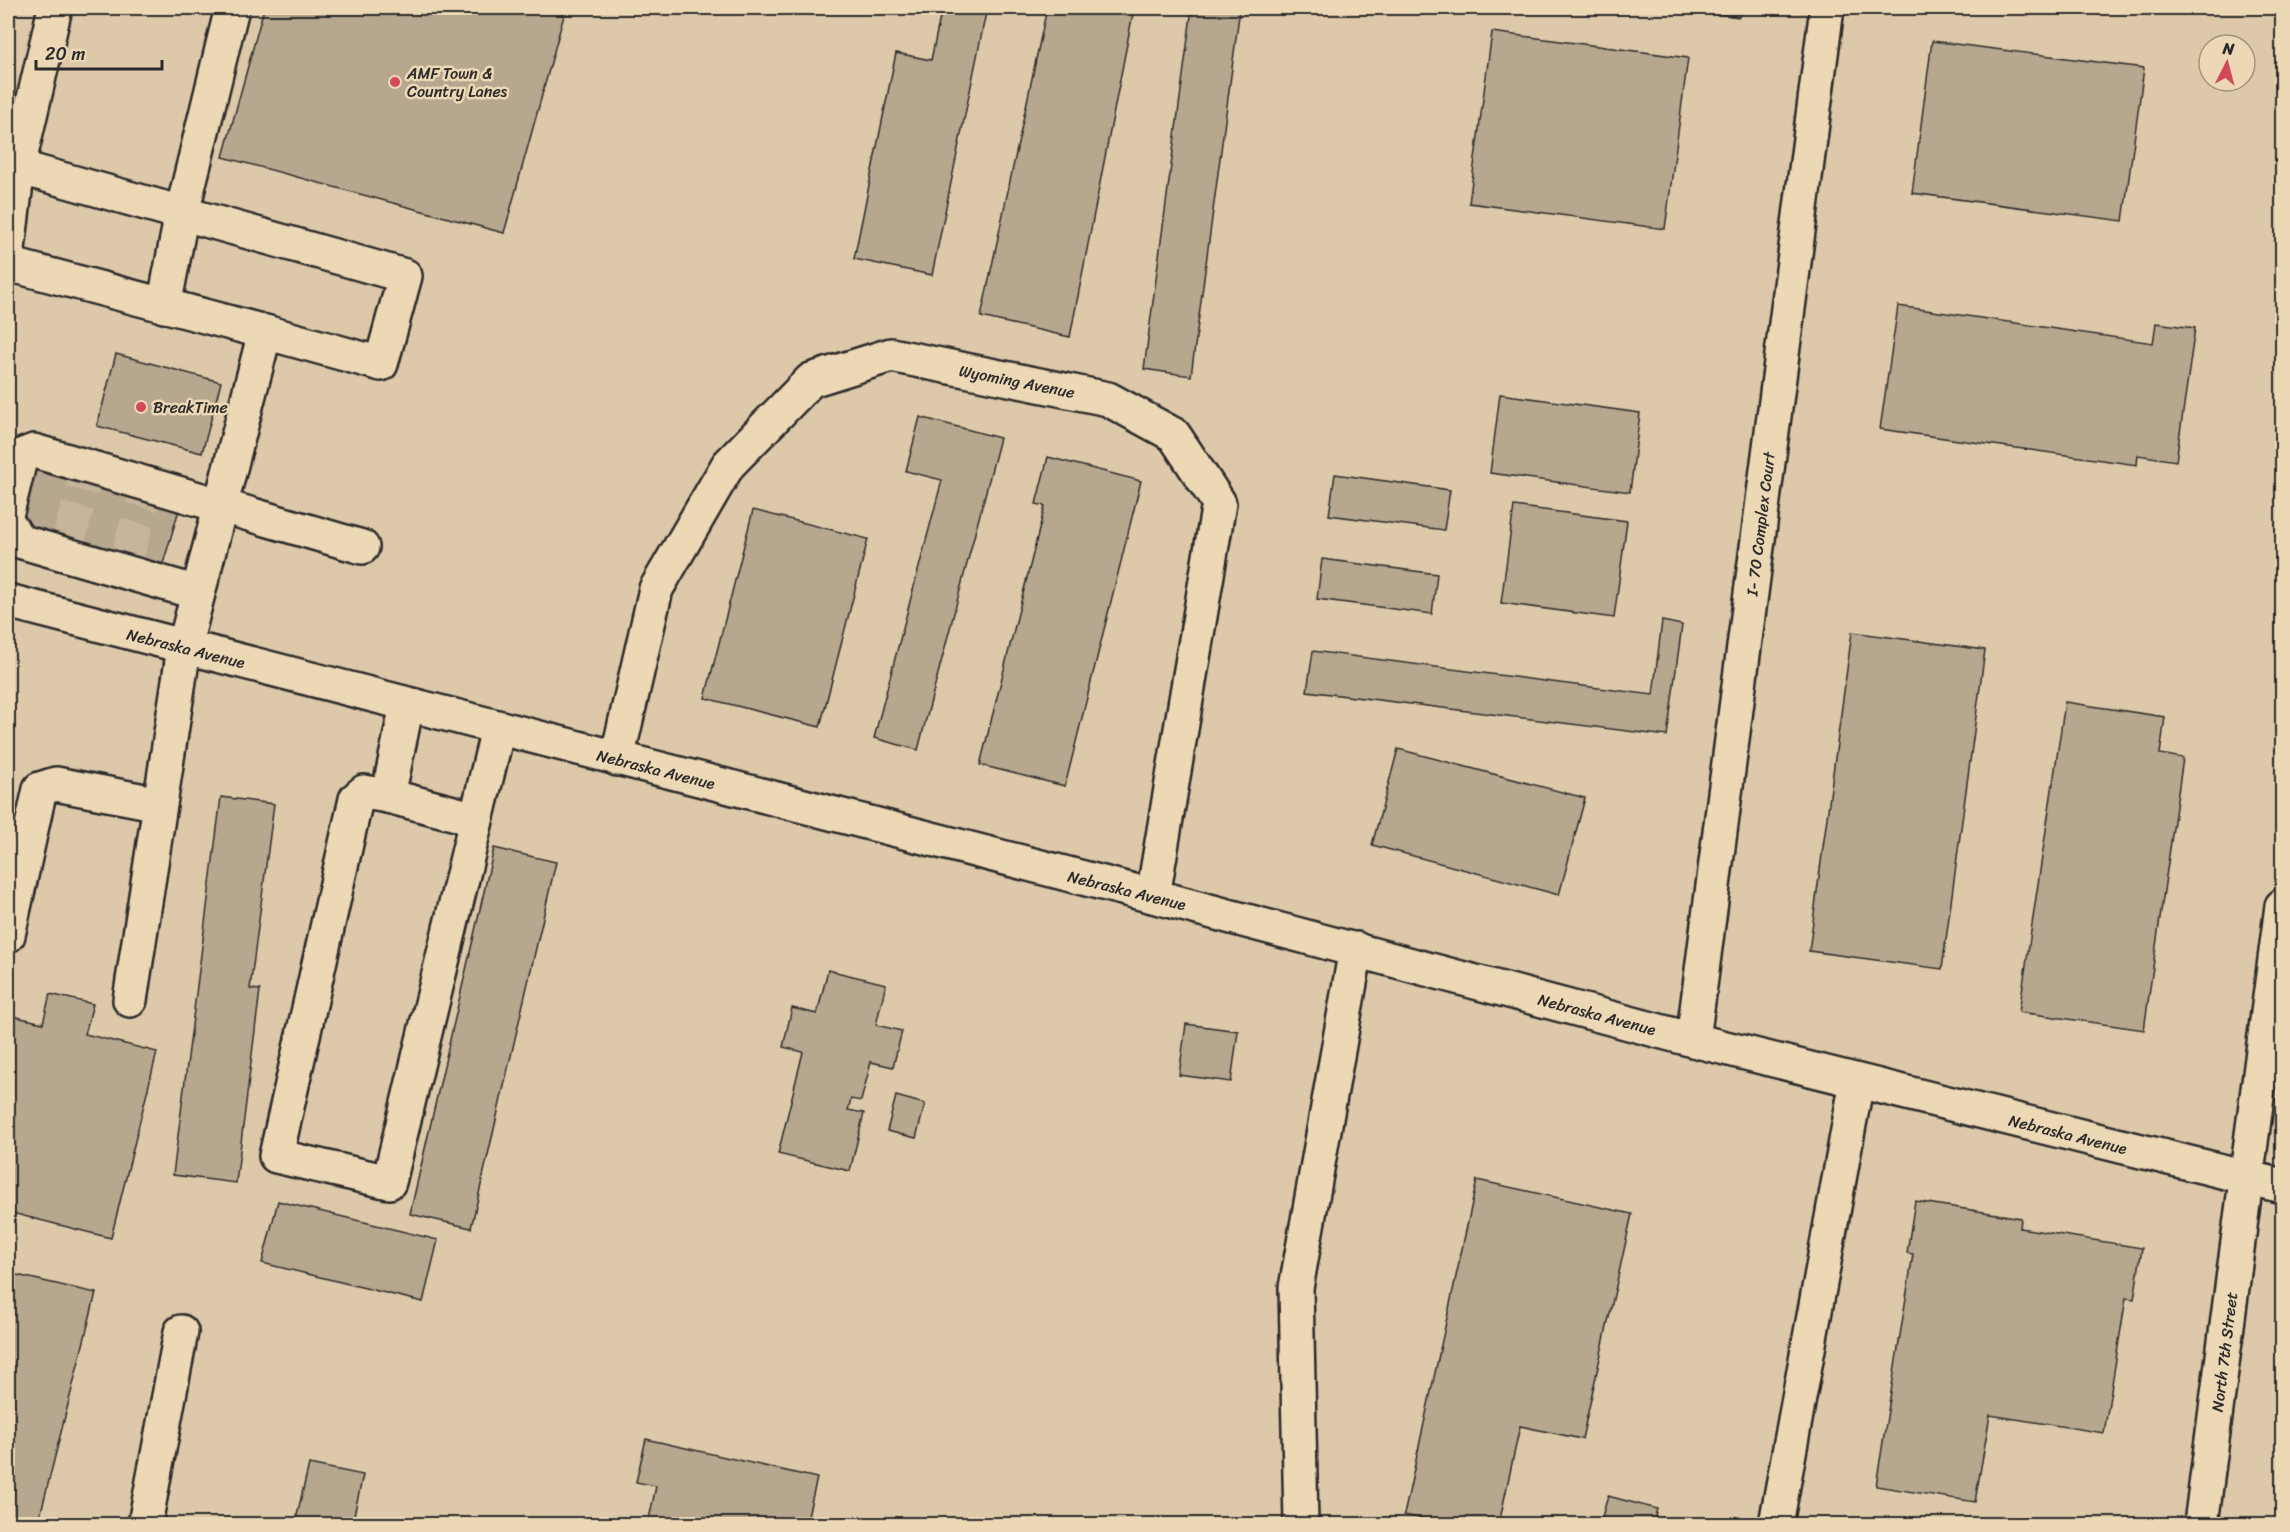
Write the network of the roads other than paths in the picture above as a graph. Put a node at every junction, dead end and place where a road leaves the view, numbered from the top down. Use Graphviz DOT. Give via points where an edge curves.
graph roads {
  1 [pos="55,8"];
  2 [pos="232,8"];
  3 [pos="1827,8"];
  4 [pos="18,167"];
  5 [pos="182,213"];
  6 [pos="8,249"];
  7 [pos="8,264"];
  8 [pos="164,306"];
  9 [pos="265,332"];
  10 [pos="221,505"];
  11 [pos="8,507"];
  12 [pos="8,524"];
  13 [pos="362,547"];
  14 [pos="198,593"];
  15 [pos="8,602"];
  16 [pos="184,648"];
  17 [pos="407,705"];
  18 [pos="498,729"];
  19 [pos="617,759"];
  20 [pos="388,796"];
  21 [pos="160,804"];
  22 [pos="476,819"];
  23 [pos="1154,896"];
  24 [pos="2283,906"];
  25 [pos="8,935"];
  26 [pos="1356,949"];
  27 [pos="130,1000"];
  28 [pos="1693,1040"];
  29 [pos="1857,1081"];
  30 [pos="2247,1179"];
  31 [pos="2283,1186"];
  32 [pos="182,1332"];
  33 [pos="145,1524"];
  34 [pos="1301,1524"];
  35 [pos="1776,1524"];
  36 [pos="2201,1524"];
  1 -- 4 [label="street"];
  2 -- 5 [label="street"];
  3 -- 28 [label="street, I- 70 Complex Court"];
  4 -- 5 [label="street"];
  4 -- 6 [label="street"];
  5 -- 8 [label="street"];
  5 -- 9 [label="street" via="405,276 381,364"];
  7 -- 8 [label="street"];
  8 -- 9 [label="street"];
  9 -- 10 [label="street"];
  10 -- 11 [label="street" via="88,472 34,451 21,456"];
  10 -- 13 [label="street"];
  10 -- 14 [label="street"];
  12 -- 14 [label="street" via="19,541 66,546 126,563"];
  14 -- 16 [label="street"];
  15 -- 16 [label="street, Nebraska Avenue"];
  16 -- 17 [label="street, Nebraska Avenue"];
  16 -- 21 [label="street"];
  17 -- 18 [label="street, Nebraska Avenue"];
  17 -- 20 [label="street"];
  18 -- 19 [label="street, Nebraska Avenue"];
  18 -- 22 [label="street"];
  19 -- 23 [label="street, Nebraska Avenue"];
  19 -- 23 [label="street, Wyoming Avenue" via="656,590 728,465 811,380 891,356 1108,399 1174,435 1219,502"];
  20 -- 22 [label="street"];
  20 -- 22 [label="street" via="364,792 356,799 276,1156 389,1182"];
  21 -- 25 [label="street" via="56,784 40,789"];
  21 -- 27 [label="street"];
  23 -- 26 [label="street, Nebraska Avenue"];
  24 -- 30 [label="street, North 7th Street"];
  26 -- 28 [label="street, Nebraska Avenue"];
  26 -- 34 [label="street" via="1296,1288"];
  28 -- 29 [label="street, Nebraska Avenue"];
  29 -- 30 [label="street, Nebraska Avenue"];
  29 -- 35 [label="street"];
  30 -- 31 [label="street, Nebraska Avenue"];
  30 -- 36 [label="street, North 7th Street"];
  32 -- 33 [label="street"];
}
